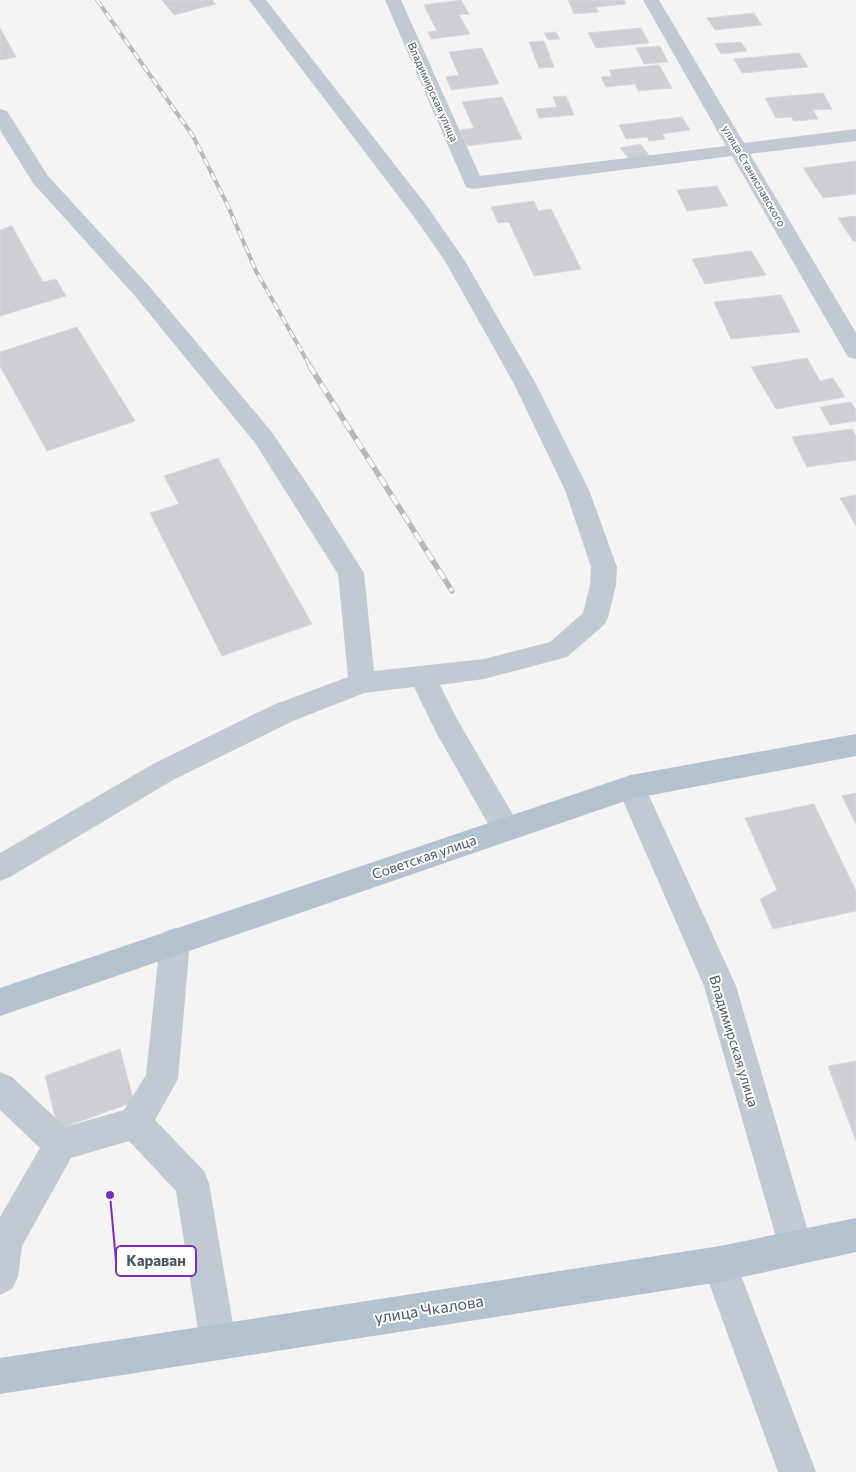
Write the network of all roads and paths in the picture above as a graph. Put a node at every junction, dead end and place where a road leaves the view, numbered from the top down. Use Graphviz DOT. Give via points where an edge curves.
graph roads {
  1 [pos="257,0"];
  2 [pos="393,0"];
  3 [pos="651,0"];
  4 [pos="0,116"];
  5 [pos="856,135"];
  6 [pos="739,150"];
  7 [pos="856,352"];
  8 [pos="422,676"];
  9 [pos="362,683"];
  10 [pos="856,745"];
  11 [pos="631,787"];
  12 [pos="506,829"];
  13 [pos="0,868"];
  14 [pos="175,942"];
  15 [pos="0,1002"];
  16 [pos="0,1088"];
  17 [pos="135,1123"];
  18 [pos="60,1144"];
  19 [pos="856,1235"];
  20 [pos="796,1248"];
  21 [pos="720,1264"];
  22 [pos="0,1277"];
  23 [pos="218,1342"];
  24 [pos="0,1376"];
  25 [pos="797,1472"];
  1 -- 8 [label="street" via="420,210 455,261 525,384 577,490 604,567 595,618 558,650 484,669"];
  2 -- 6 [label="street, Владимирская улица" via="473,183"];
  3 -- 6 [label="street, улица Станиславского"];
  4 -- 9 [label="street" via="40,178 142,291 263,438 305,500 351,573"];
  5 -- 6 [label="street"];
  6 -- 7 [label="street, улица Станиславского"];
  8 -- 9 [label="street"];
  8 -- 12 [label="street"];
  9 -- 13 [label="street" via="282,713 163,772"];
  10 -- 11 [label="main road, Советская улица"];
  11 -- 12 [label="main road, Советская улица"];
  11 -- 20 [label="street, Владимирская улица" via="720,986"];
  12 -- 14 [label="main road, Советская улица"];
  14 -- 15 [label="main road, Советская улица"];
  14 -- 17 [label="street" via="162,1079"];
  16 -- 18 [label="street"];
  17 -- 18 [label="street"];
  17 -- 23 [label="street" via="192,1183"];
  18 -- 22 [label="street" via="5,1242"];
  19 -- 20 [label="main road, улица Чкалова"];
  20 -- 21 [label="main road, улица Чкалова"];
  21 -- 23 [label="main road, улица Чкалова"];
  21 -- 25 [label="street"];
  23 -- 24 [label="main road, улица Чкалова"];
}
